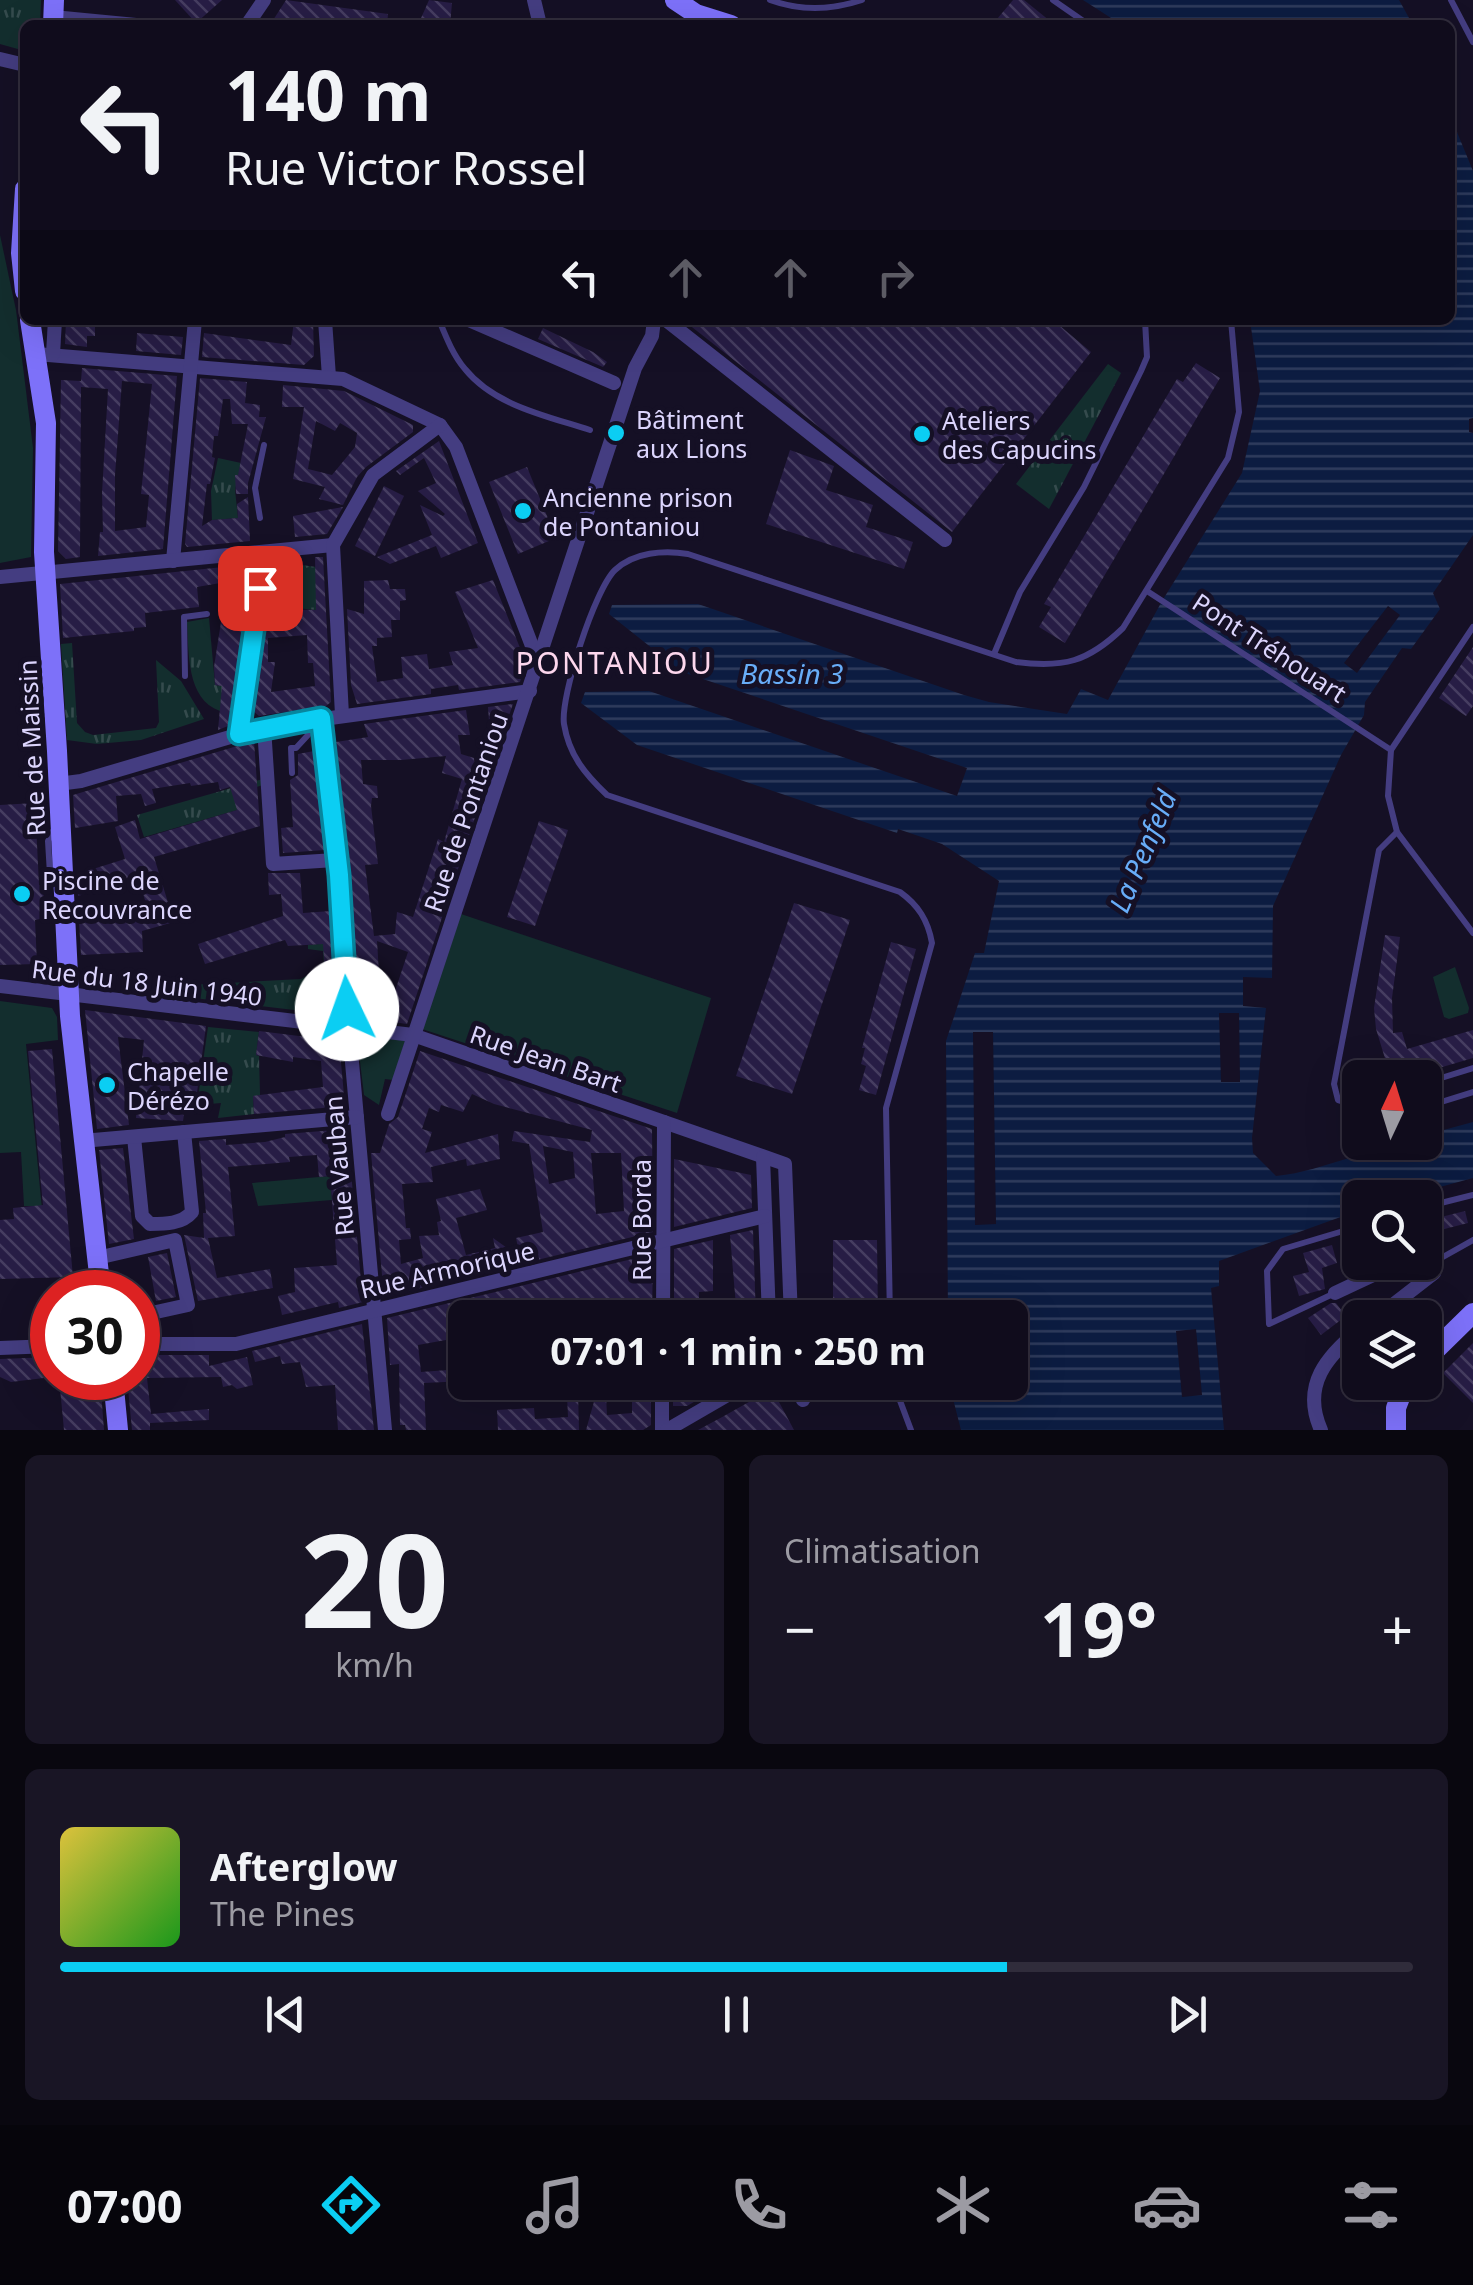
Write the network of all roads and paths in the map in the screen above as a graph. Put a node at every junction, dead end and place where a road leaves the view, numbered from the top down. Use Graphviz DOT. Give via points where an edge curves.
graph roads {
  1 [pos="675,0"];
  2 [pos="770,0"];
  3 [pos="862,0"];
  4 [pos="1052,0"];
  5 [pos="1452,0"];
  6 [pos="53,14"];
  7 [pos="98,20"];
  8 [pos="715,20"];
  9 [pos="1082,20"];
  10 [pos="1473,42"];
  11 [pos="32,325"];
  12 [pos="54,325"];
  13 [pos="194,325"];
  14 [pos="325,325"];
  15 [pos="441,325"];
  16 [pos="480,325"];
  17 [pos="653,325"];
  18 [pos="1144,325"];
  19 [pos="1232,325"];
  20 [pos="671,327"];
  21 [pos="45,354"];
  22 [pos="190,367"];
  23 [pos="328,377"];
  24 [pos="614,384"];
  25 [pos="440,425"];
  26 [pos="590,430"];
  27 [pos="264,445"];
  28 [pos="260,518"];
  29 [pos="945,540"];
  30 [pos="333,545"];
  31 [pos="264,546"];
  32 [pos="173,560"];
  33 [pos="45,571"];
  34 [pos="0,577"];
  35 [pos="1147,591"];
  36 [pos="206,614"];
  37 [pos="1473,628"];
  38 [pos="994,654"];
  39 [pos="538,660"];
  40 [pos="185,676"];
  41 [pos="530,691"];
  42 [pos="342,715"];
  43 [pos="313,720"];
  44 [pos="264,727"];
  45 [pos="239,734"];
  46 [pos="1391,750"];
  47 [pos="292,773"];
  48 [pos="58,784"];
  49 [pos="1397,832"];
  50 [pos="335,860"];
  51 [pos="1473,933"];
  52 [pos="0,986"];
  53 [pos="68,995"];
  54 [pos="349,1029"];
  55 [pos="413,1036"];
  56 [pos="1473,1068"];
  57 [pos="1442,1078"];
  58 [pos="1473,1092"];
  59 [pos="1342,1101"];
  60 [pos="1442,1101"];
  61 [pos="388,1114"];
  62 [pos="357,1117"];
  63 [pos="664,1122"];
  64 [pos="184,1132"];
  65 [pos="134,1137"];
  66 [pos="82,1142"];
  67 [pos="763,1157"];
  68 [pos="1473,1195"];
  69 [pos="1442,1203"];
  70 [pos="765,1216"];
  71 [pos="1342,1231"];
  72 [pos="1473,1240"];
  73 [pos="664,1242"];
  74 [pos="1442,1253"];
  75 [pos="97,1258"];
  76 [pos="98,1270"];
  77 [pos="1364,1280"];
  78 [pos="1426,1280"];
  79 [pos="1336,1293"];
  80 [pos="663,1300"];
  81 [pos="768,1300"];
  82 [pos="790,1300"];
  83 [pos="890,1300"];
  84 [pos="1401,1300"];
  85 [pos="372,1310"];
  86 [pos="160,1311"];
  87 [pos="1473,1312"];
  88 [pos="1442,1343"];
  89 [pos="160,1344"];
  90 [pos="1342,1344"];
  91 [pos="30,1347"];
  92 [pos="0,1348"];
  93 [pos="115,1400"];
  94 [pos="663,1400"];
  95 [pos="718,1400"];
  96 [pos="900,1400"];
  97 [pos="1399,1400"];
  98 [pos="118,1430"];
  99 [pos="385,1430"];
  100 [pos="665,1430"];
  101 [pos="912,1430"];
  102 [pos="1321,1430"];
  103 [pos="1396,1430"];
  1 -- 8 [label="street"];
  2 -- 3 [label="lane" via="794,8"];
  4 -- 9 [label="lane"];
  5 -- 10 [label="lane"];
  6 -- 7 [label="street"];
  11 -- 21 [label="street, Rue de Maissin"];
  12 -- 21 [label="street"];
  13 -- 22 [label="street"];
  14 -- 23 [label="street"];
  15 -- 26 [label="lane" via="461,365 478,382 513,404"];
  16 -- 24 [label="street"];
  17 -- 39 [label="street, Rue de Pontaniou"];
  18 -- 38 [label="lane" via="1141,371 1084,487 1020,592"];
  19 -- 35 [label="lane" via="1239,412 1228,458"];
  20 -- 29 [label="street"];
  21 -- 22 [label="street"];
  21 -- 33 [label="street, Rue de Maissin"];
  22 -- 23 [label="street"];
  22 -- 32 [label="street"];
  23 -- 25 [label="street" via="355,382"];
  25 -- 30 [label="street" via="373,475"];
  25 -- 39 [label="street" via="456,447"];
  27 -- 28 [label="lane" via="255,488"];
  30 -- 31 [label="street"];
  30 -- 42 [label="street"];
  31 -- 32 [label="street"];
  31 -- 45 [label="street"];
  32 -- 33 [label="street"];
  33 -- 34 [label="street"];
  33 -- 48 [label="street, Rue de Maissin"];
  35 -- 38 [label="lane" via="1123,628 1076,662 1046,666"];
  35 -- 46 [label="lane, Pont Tréhouart"];
  36 -- 40 [label="lane" via="184,617"];
  37 -- 46 [label="lane"];
  38 -- 83 [label="lane" via="666,550 615,570 565,693 570,748 607,795 900,892 929,927 932,942 886,1108"];
  39 -- 41 [label="street, Rue de Pontaniou"];
  41 -- 42 [label="street"];
  41 -- 55 [label="street, Rue de Pontaniou"];
  42 -- 43 [label="street"];
  43 -- 44 [label="street"];
  43 -- 47 [label="lane" via="308,734 290,748"];
  43 -- 50 [label="street, Rue Vauban"];
  44 -- 45 [label="street"];
  44 -- 50 [label="street" via="273,864"];
  45 -- 48 [label="street"];
  46 -- 49 [label="lane" via="1388,796"];
  48 -- 53 [label="street, Rue de Maissin"];
  49 -- 51 [label="lane"];
  49 -- 59 [label="lane" via="1379,850 1334,1084"];
  50 -- 54 [label="street, Rue Vauban"];
  52 -- 53 [label="street, Rue du 18 Juin 1940"];
  53 -- 54 [label="street, Rue du 18 Juin 1940"];
  53 -- 66 [label="street, Rue de Maissin"];
  54 -- 55 [label="street, Rue du 18 Juin 1940"];
  54 -- 62 [label="street, Rue Vauban"];
  55 -- 61 [label="street, Rue de Pontaniou"];
  55 -- 63 [label="street, Rue Jean Bart"];
  56 -- 57 [label="lane"];
  58 -- 60 [label="lane"];
  62 -- 64 [label="street"];
  62 -- 85 [label="street, Rue Vauban"];
  63 -- 67 [label="street, Rue Jean Bart"];
  63 -- 73 [label="street, Rue Borda"];
  64 -- 65 [label="street"];
  64 -- 65 [label="street" via="192,1212 170,1224 150,1224 142,1216"];
  65 -- 66 [label="street"];
  66 -- 75 [label="street, Rue de Maissin"];
  67 -- 70 [label="street"];
  67 -- 82 [label="street" via="785,1164"];
  68 -- 69 [label="lane"];
  70 -- 73 [label="street, Rue Armorique"];
  70 -- 81 [label="street"];
  71 -- 79 [label="lane" via="1283,1249 1267,1271 1270,1324"];
  72 -- 74 [label="lane"];
  73 -- 80 [label="street, Rue Borda"];
  73 -- 85 [label="street, Rue Armorique"];
  75 -- 76 [label="street, Rue de Maissin"];
  75 -- 86 [label="street" via="175,1240 188,1305"];
  77 -- 79 [label="street"];
  78 -- 84 [label="street"];
  85 -- 89 [label="street, Rue Armorique" via="236,1344"];
  85 -- 99 [label="street, Rue Vauban"];
  87 -- 88 [label="street"];
  90 -- 102 [label="street" via="1314,1387"];
  91 -- 92 [label="street"];
  93 -- 98 [label="street"];
  94 -- 100 [label="street"];
  95 -- 100 [label="street"];
  96 -- 101 [label="lane"];
  97 -- 103 [label="street"];
}
